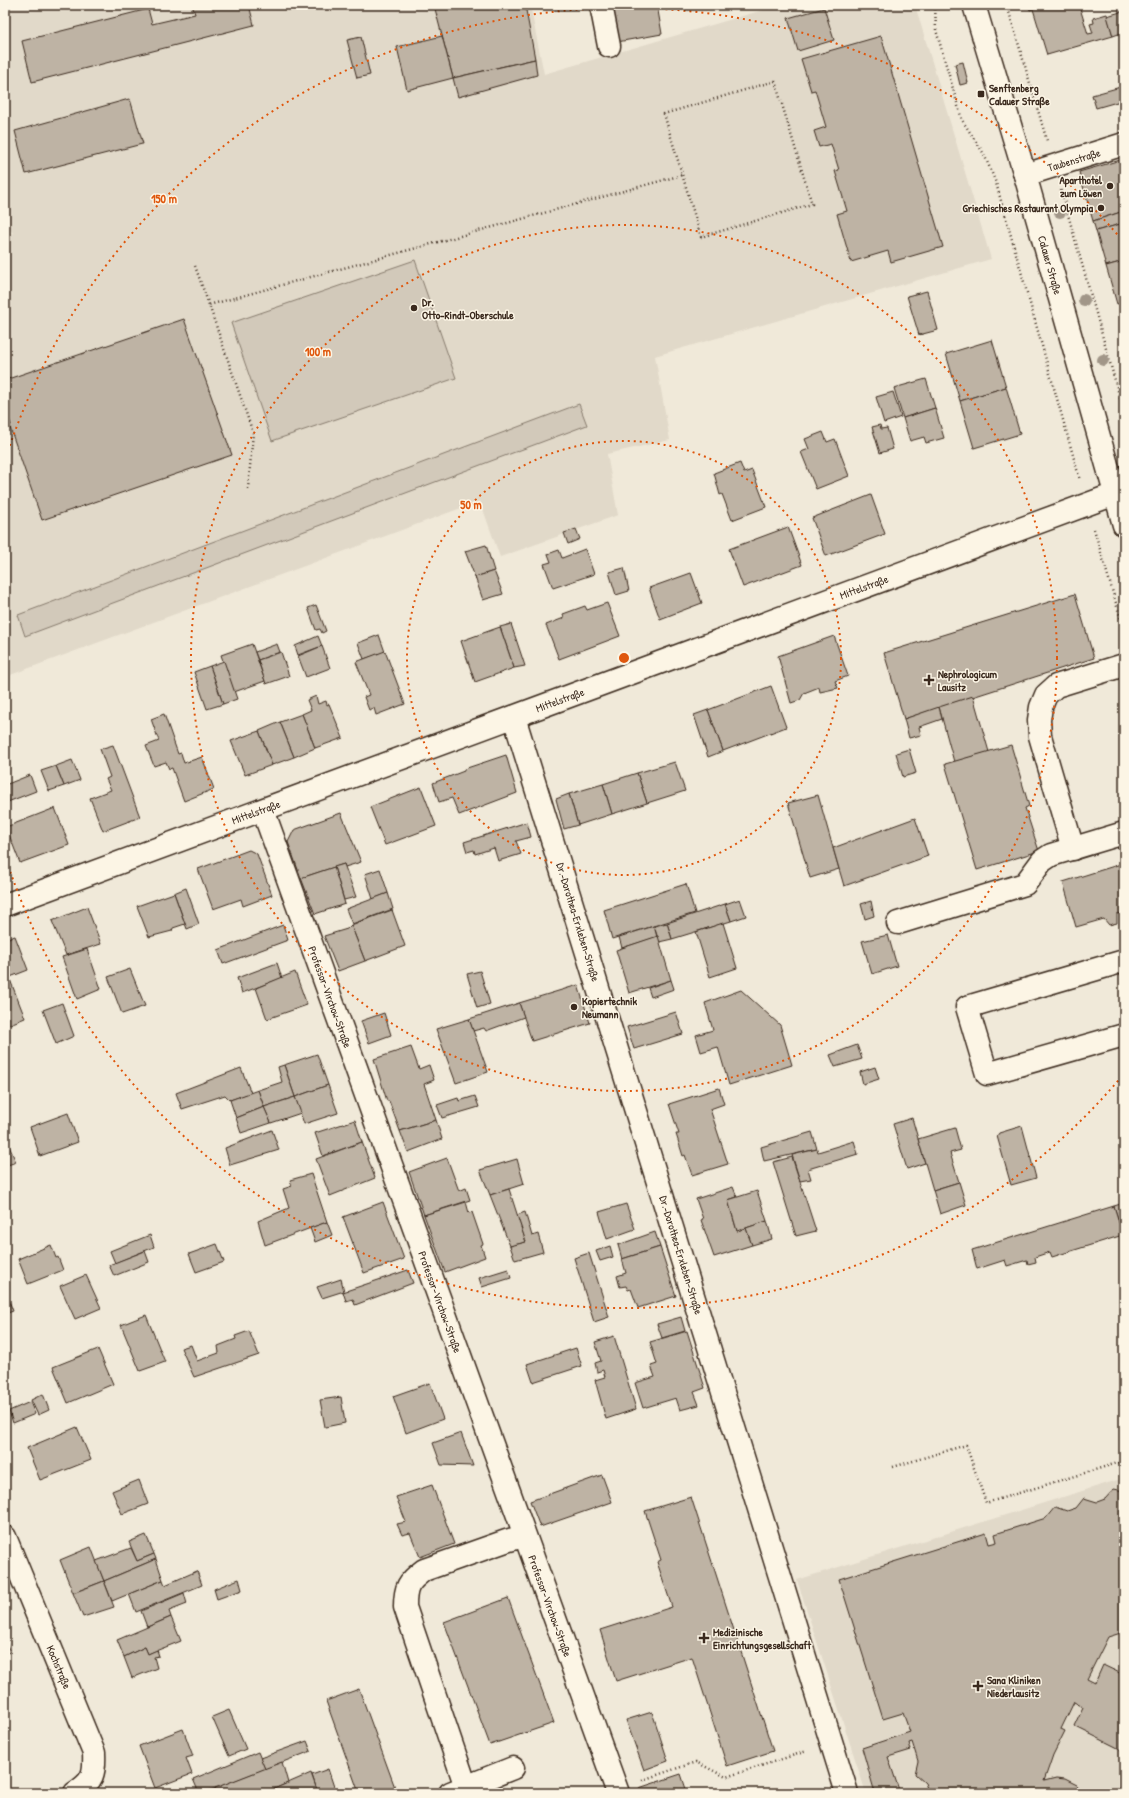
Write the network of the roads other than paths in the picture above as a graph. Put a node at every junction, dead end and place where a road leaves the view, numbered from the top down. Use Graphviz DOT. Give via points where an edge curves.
graph roads {
  1 [pos="601,5"];
  2 [pos="974,5"];
  3 [pos="609,46"];
  4 [pos="1124,144"];
  5 [pos="1025,175"];
  6 [pos="1115,494"];
  7 [pos="1124,525"];
  8 [pos="1124,665"];
  9 [pos="514,717"];
  10 [pos="263,810"];
  11 [pos="1124,833"];
  12 [pos="1073,849"];
  13 [pos="5,905"];
  14 [pos="898,924"];
  15 [pos="1124,961"];
  16 [pos="1124,1034"];
  17 [pos="524,1536"];
  18 [pos="5,1537"];
  19 [pos="512,1768"];
  20 [pos="458,1790"];
  21 [pos="617,1791"];
  22 [pos="75,1793"];
  23 [pos="847,1793"];
  1 -- 3 [label="street"];
  2 -- 5 [label="street, Calauer Straße"];
  4 -- 5 [label="street, Taubenstraße"];
  5 -- 6 [label="street, Calauer Straße"];
  6 -- 7 [label="street, Calauer Straße"];
  6 -- 9 [label="street, Mittelstraße"];
  8 -- 12 [label="street" via="1056,686 1046,695 1041,706 1040,736"];
  9 -- 10 [label="street, Mittelstraße"];
  9 -- 23 [label="street, Dr.-Dorothea-Erxleben-Straße"];
  10 -- 13 [label="street, Mittelstraße"];
  10 -- 17 [label="street, Professor-Virchow-Straße"];
  11 -- 12 [label="street"];
  12 -- 14 [label="street" via="1051,854 1042,861 1025,884"];
  15 -- 16 [label="street" via="968,1007 987,1074"];
  17 -- 20 [label="street" via="506,1540 424,1570 412,1579 405,1591 406,1607"];
  17 -- 21 [label="street, Professor-Virchow-Straße"];
  18 -- 22 [label="street, Kochstraße" via="94,1753 95,1771 85,1786"];
  19 -- 20 [label="street"];
}
